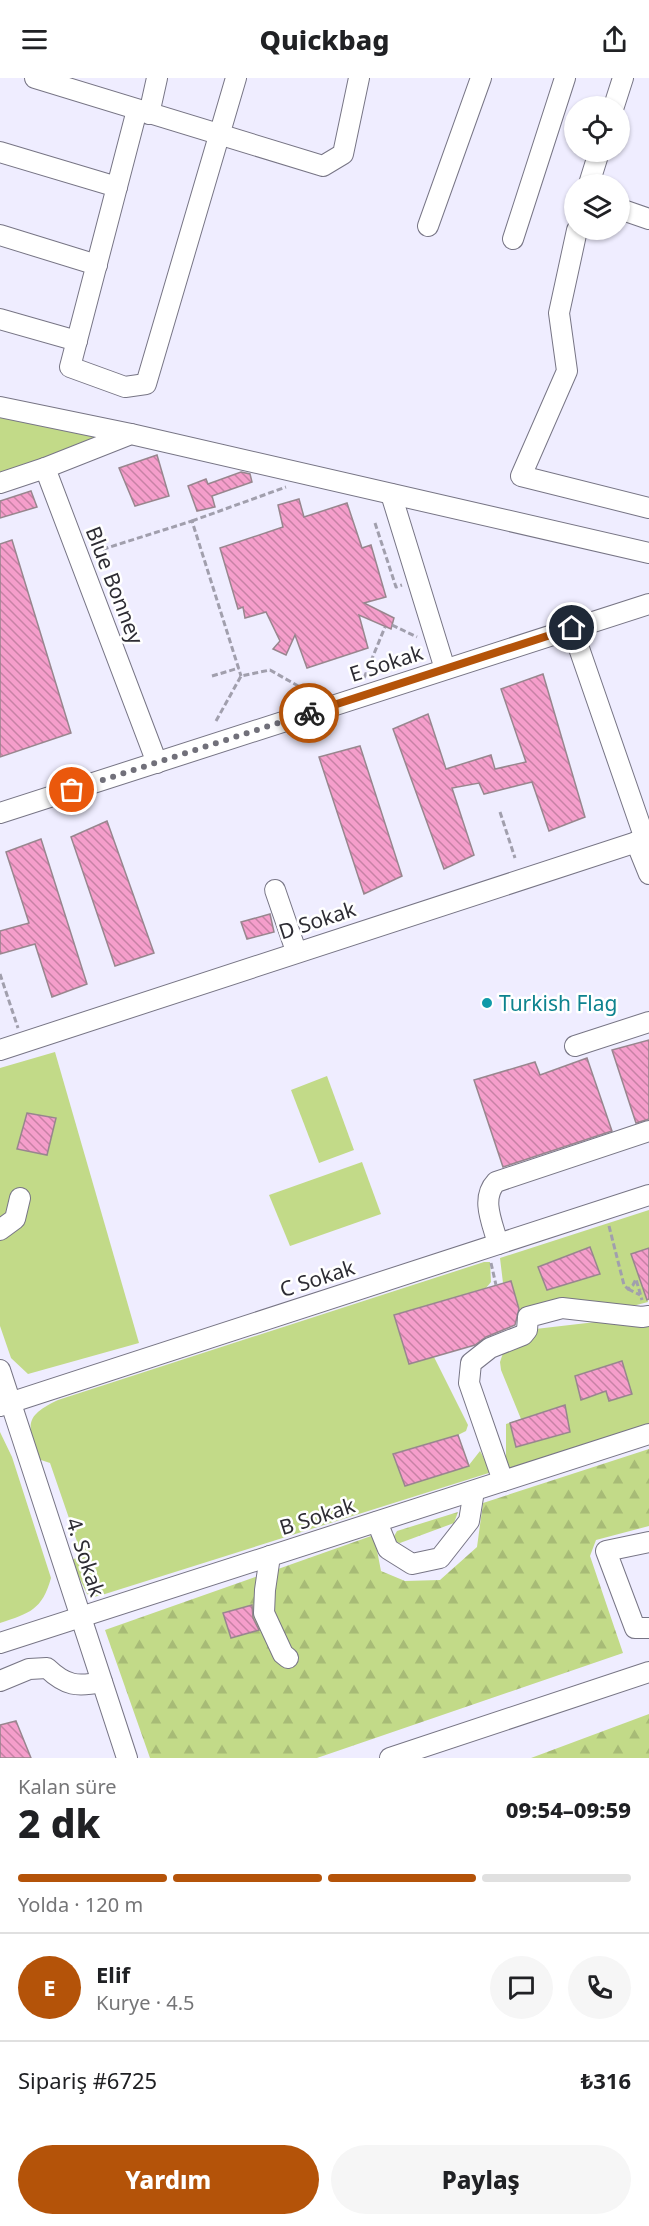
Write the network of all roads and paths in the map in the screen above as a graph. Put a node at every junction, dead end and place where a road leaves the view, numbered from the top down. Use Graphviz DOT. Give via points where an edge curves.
graph roads {
  1 [pos="35,78"];
  2 [pos="157,78"];
  3 [pos="236,78"];
  4 [pos="359,78"];
  5 [pos="481,78"];
  6 [pos="565,78"];
  7 [pos="623,78"];
  8 [pos="617,96"];
  9 [pos="143,112"];
  10 [pos="220,135"];
  11 [pos="0,152"];
  12 [pos="117,187"];
  13 [pos="630,212"];
  14 [pos="649,219"];
  15 [pos="428,226"];
  16 [pos="0,235"];
  17 [pos="513,239"];
  18 [pos="576,240"];
  19 [pos="97,265"];
  20 [pos="0,319"];
  21 [pos="77,341"];
  22 [pos="0,408"];
  23 [pos="131,434"];
  24 [pos="45,468"];
  25 [pos="315,477"];
  26 [pos="0,483"];
  27 [pos="391,494"];
  28 [pos="649,508"];
  29 [pos="192,521"];
  30 [pos="375,523"];
  31 [pos="649,553"];
  32 [pos="78,556"];
  33 [pos="417,578"];
  34 [pos="649,604"];
  35 [pos="392,626"];
  36 [pos="385,627"];
  37 [pos="572,628"];
  38 [pos="438,646"];
  39 [pos="239,668"];
  40 [pos="445,669"];
  41 [pos="212,676"];
  42 [pos="241,676"];
  43 [pos="356,698"];
  44 [pos="324,708"];
  45 [pos="216,721"];
  46 [pos="157,762"];
  47 [pos="500,812"];
  48 [pos="0,813"];
  49 [pos="643,840"];
  50 [pos="515,858"];
  51 [pos="649,874"];
  52 [pos="275,890"];
  53 [pos="296,951"];
  54 [pos="0,974"];
  55 [pos="649,1022"];
  56 [pos="22,1041"];
  57 [pos="575,1046"];
  58 [pos="0,1050"];
  59 [pos="649,1131"];
  60 [pos="649,1195"];
  61 [pos="20,1198"];
  62 [pos="605,1210"];
  63 [pos="0,1230"];
  64 [pos="493,1246"];
  65 [pos="496,1285"];
  66 [pos="628,1289"];
  67 [pos="641,1296"];
  68 [pos="648,1316"];
  69 [pos="0,1370"];
  70 [pos="5,1404"];
  71 [pos="649,1434"];
  72 [pos="503,1481"];
  73 [pos="474,1491"];
  74 [pos="377,1522"];
  75 [pos="649,1542"];
  76 [pos="270,1556"];
  77 [pos="81,1618"];
  78 [pos="649,1628"];
  79 [pos="0,1643"];
  80 [pos="288,1658"];
  81 [pos="649,1672"];
  82 [pos="0,1681"];
  83 [pos="102,1682"];
  84 [pos="127,1758"];
  85 [pos="390,1758"];
  1 -- 9 [label="street"];
  2 -- 9 [label="street"];
  3 -- 10 [label="street"];
  4 -- 10 [label="street" via="343,154 323,166"];
  5 -- 15 [label="street"];
  6 -- 17 [label="street"];
  7 -- 8 [label="street"];
  9 -- 10 [label="street"];
  9 -- 12 [label="street"];
  10 -- 21 [label="street" via="146,384 125,387 70,367"];
  11 -- 12 [label="street"];
  12 -- 19 [label="street"];
  13 -- 14 [label="street"];
  16 -- 19 [label="street"];
  18 -- 28 [label="street" via="559,313 567,370 521,476"];
  19 -- 21 [label="street"];
  20 -- 21 [label="street"];
  22 -- 23 [label="street"];
  23 -- 24 [label="street"];
  23 -- 25 [label="street"];
  24 -- 26 [label="street"];
  24 -- 32 [label="street, Blue Bonney"];
  25 -- 27 [label="street"];
  25 -- 29 [label="path"];
  27 -- 31 [label="street"];
  27 -- 33 [label="street"];
  29 -- 32 [label="path"];
  29 -- 39 [label="path"];
  30 -- 33 [label="path" via="396,587"];
  32 -- 46 [label="street, Blue Bonney"];
  33 -- 38 [label="street"];
  34 -- 37 [label="street, E Sokak"];
  35 -- 38 [label="path"];
  36 -- 43 [label="path"];
  37 -- 40 [label="street, E Sokak"];
  37 -- 49 [label="street"];
  38 -- 40 [label="street"];
  39 -- 41 [label="path"];
  39 -- 42 [label="path"];
  40 -- 43 [label="street, E Sokak"];
  42 -- 44 [label="path" via="270,670 312,692"];
  42 -- 45 [label="path"];
  43 -- 44 [label="street, E Sokak"];
  44 -- 46 [label="street, E Sokak"];
  46 -- 48 [label="street, E Sokak"];
  47 -- 50 [label="path"];
  49 -- 51 [label="street"];
  49 -- 53 [label="street, D Sokak"];
  52 -- 53 [label="street"];
  53 -- 56 [label="street, D Sokak"];
  54 -- 56 [label="path"];
  55 -- 57 [label="street"];
  56 -- 58 [label="street, D Sokak"];
  59 -- 64 [label="street" via="496,1182 487,1201"];
  60 -- 62 [label="street, C Sokak"];
  61 -- 63 [label="street" via="15,1218"];
  62 -- 64 [label="street, C Sokak"];
  62 -- 66 [label="path"];
  64 -- 65 [label="path"];
  64 -- 70 [label="street, C Sokak"];
  66 -- 67 [label="path"];
  66 -- 67 [label="path" via="636,1279"];
  67 -- 68 [label="path"];
  68 -- 72 [label="street" via="562,1308 528,1317 523,1335 490,1348 471,1363 469,1383"];
  69 -- 70 [label="street, 4. Sokak"];
  70 -- 77 [label="street, 4. Sokak"];
  71 -- 72 [label="street, B Sokak"];
  72 -- 73 [label="street, B Sokak"];
  73 -- 74 [label="street, B Sokak"];
  73 -- 74 [label="street" via="469,1521 440,1558 412,1564 388,1549"];
  74 -- 76 [label="street, B Sokak"];
  75 -- 78 [label="street" via="606,1551 635,1629"];
  76 -- 77 [label="street, B Sokak"];
  76 -- 80 [label="street" via="264,1613"];
  77 -- 79 [label="street, B Sokak"];
  77 -- 83 [label="street, 4. Sokak"];
  81 -- 85 [label="street"];
  82 -- 83 [label="street" via="29,1669 47,1668 61,1681 81,1686"];
  83 -- 84 [label="street, 4. Sokak"];
}
